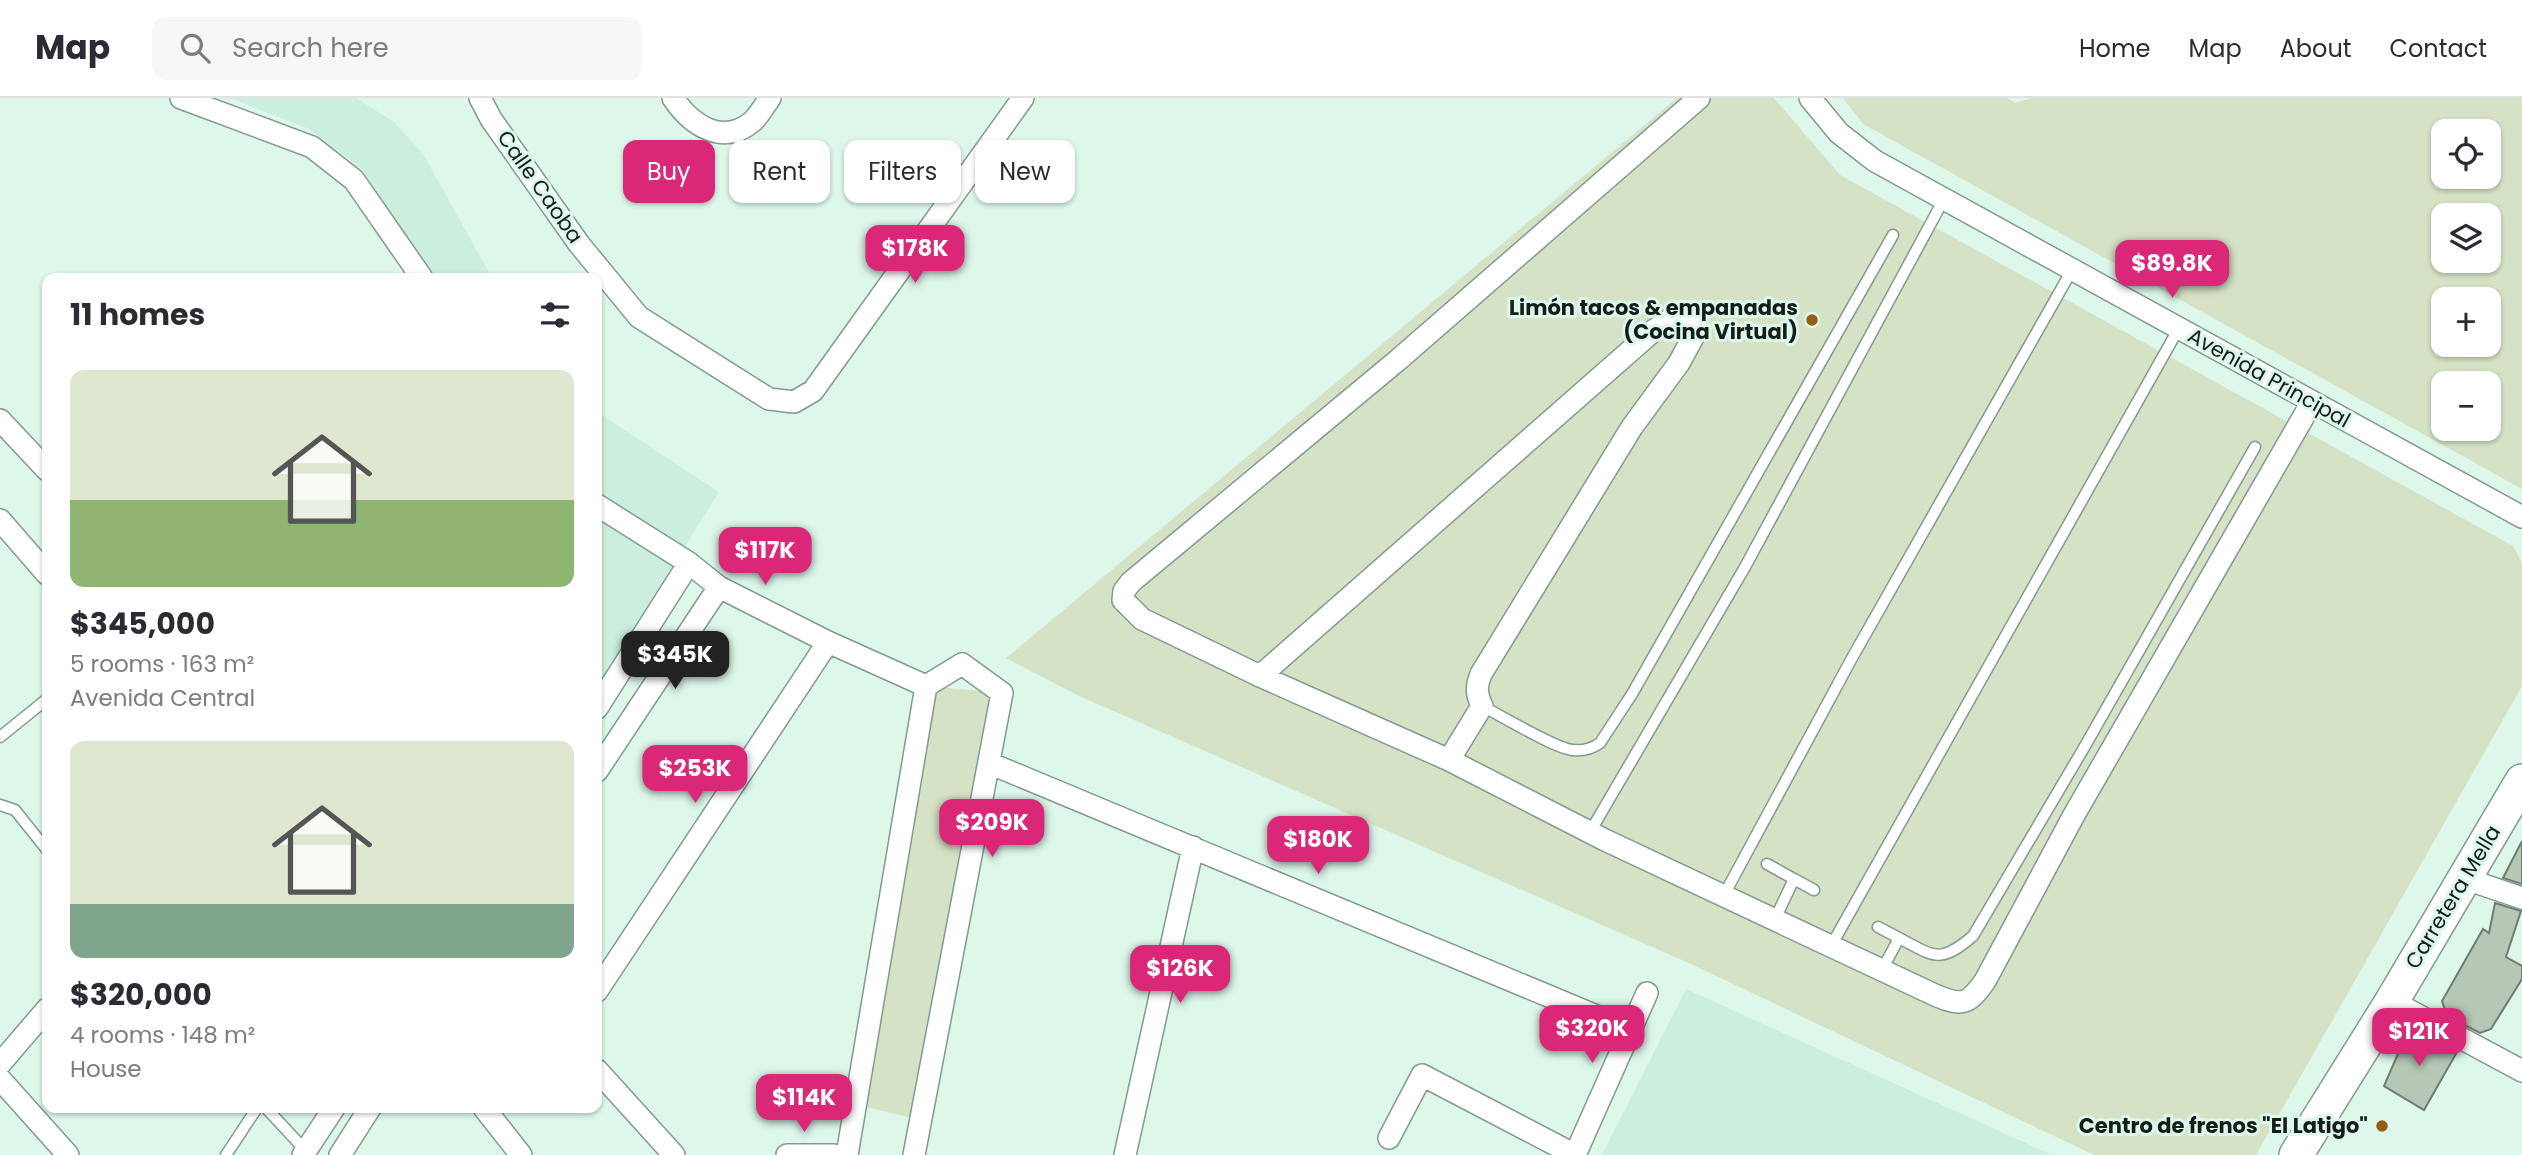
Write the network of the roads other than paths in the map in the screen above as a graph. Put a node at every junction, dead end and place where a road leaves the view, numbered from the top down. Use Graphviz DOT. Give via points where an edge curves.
graph roads {
  1 [pos="181,98"];
  2 [pos="480,98"];
  3 [pos="673,98"];
  4 [pos="770,98"];
  5 [pos="1023,98"];
  6 [pos="1699,98"];
  7 [pos="1810,98"];
  8 [pos="1944,199"];
  9 [pos="1893,235"];
  10 [pos="2072,270"];
  11 [pos="419,273"];
  12 [pos="2179,328"];
  13 [pos="2312,402"];
  14 [pos="2,426"];
  15 [pos="2255,447"];
  16 [pos="42,465"];
  17 [pos="602,508"];
  18 [pos="2522,517"];
  19 [pos="0,520"];
  20 [pos="689,563"];
  21 [pos="42,568"];
  22 [pos="719,587"];
  23 [pos="828,642"];
  24 [pos="1260,676"];
  25 [pos="926,686"];
  26 [pos="602,700"];
  27 [pos="42,703"];
  28 [pos="1482,706"];
  29 [pos="0,737"];
  30 [pos="1449,760"];
  31 [pos="602,763"];
  32 [pos="989,763"];
  33 [pos="2522,781"];
  34 [pos="0,805"];
  35 [pos="1590,832"];
  36 [pos="42,844"];
  37 [pos="1193,847"];
  38 [pos="1767,864"];
  39 [pos="2463,878"];
  40 [pos="1794,879"];
  41 [pos="1814,890"];
  42 [pos="1724,895"];
  43 [pos="2522,898"];
  44 [pos="1775,919"];
  45 [pos="1878,926"];
  46 [pos="1899,938"];
  47 [pos="1831,946"];
  48 [pos="1882,970"];
  49 [pos="602,983"];
  50 [pos="1647,993"];
  51 [pos="2392,1001"];
  52 [pos="42,1015"];
  53 [pos="1630,1030"];
  54 [pos="0,1064"];
  55 [pos="2522,1071"];
  56 [pos="602,1076"];
  57 [pos="0,1079"];
  58 [pos="254,1113"];
  59 [pos="270,1113"];
  60 [pos="331,1113"];
  61 [pos="367,1113"];
  62 [pos="488,1113"];
  63 [pos="1389,1138"];
  64 [pos="60,1153"];
  65 [pos="305,1153"];
  66 [pos="226,1155"];
  67 [pos="340,1155"];
  68 [pos="522,1155"];
  69 [pos="674,1155"];
  70 [pos="787,1155"];
  71 [pos="834,1155"];
  72 [pos="847,1155"];
  73 [pos="914,1155"];
  74 [pos="1125,1155"];
  75 [pos="1575,1155"];
  76 [pos="2296,1155"];
  1 -- 11 [label="street" via="312,147 354,180"];
  2 -- 5 [label="street, Calle Caoba" via="579,244 639,317 769,399 794,402 813,391"];
  3 -- 4 [label="street" via="703,129 717,132 735,131 753,121"];
  6 -- 24 [label="street" via="1124,591 1123,600 1142,619"];
  7 -- 8 [label="street, Avenida Principal" via="1839,133 1875,161"];
  8 -- 10 [label="street, Avenida Principal"];
  8 -- 35 [label="lane" via="1745,567"];
  9 -- 28 [label="lane" via="1600,743 1594,748 1564,748"];
  10 -- 12 [label="street, Avenida Principal"];
  10 -- 42 [label="lane"];
  12 -- 13 [label="street, Avenida Principal"];
  12 -- 47 [label="lane"];
  13 -- 18 [label="street, Avenida Principal"];
  13 -- 48 [label="street" via="1974,996 1953,1003"];
  14 -- 16 [label="street"];
  15 -- 46 [label="lane" via="1973,936 1939,956"];
  17 -- 20 [label="street"];
  19 -- 21 [label="street"];
  20 -- 22 [label="street"];
  20 -- 26 [label="street"];
  22 -- 23 [label="street"];
  22 -- 31 [label="street"];
  23 -- 25 [label="street"];
  23 -- 49 [label="street"];
  24 -- 28 [label="street" via="1653,331 1677,315 1693,318 1697,330 1679,363 1632,427 1481,674 1476,686"];
  24 -- 30 [label="street"];
  25 -- 32 [label="street" via="962,664 1002,693"];
  25 -- 72 [label="street"];
  27 -- 29 [label="lane"];
  28 -- 30 [label="street"];
  30 -- 35 [label="street"];
  32 -- 37 [label="street"];
  32 -- 73 [label="street"];
  33 -- 39 [label="main road, Carretera Mella"];
  34 -- 36 [label="lane" via="15,810"];
  35 -- 42 [label="street"];
  37 -- 53 [label="street"];
  37 -- 74 [label="street"];
  38 -- 40 [label="lane"];
  39 -- 43 [label="street"];
  39 -- 51 [label="main road, Carretera Mella"];
  40 -- 41 [label="lane"];
  40 -- 44 [label="lane"];
  42 -- 44 [label="street"];
  44 -- 47 [label="street"];
  45 -- 46 [label="lane"];
  46 -- 48 [label="lane"];
  47 -- 48 [label="street"];
  50 -- 53 [label="street"];
  51 -- 55 [label="street"];
  51 -- 76 [label="main road, Carretera Mella"];
  52 -- 54 [label="street"];
  53 -- 75 [label="street"];
  56 -- 69 [label="street"];
  57 -- 64 [label="street"];
  58 -- 66 [label="lane"];
  59 -- 65 [label="lane"];
  60 -- 65 [label="street"];
  61 -- 67 [label="street"];
  62 -- 68 [label="street"];
  63 -- 75 [label="street" via="1422,1075"];
  70 -- 71 [label="street"];
}
